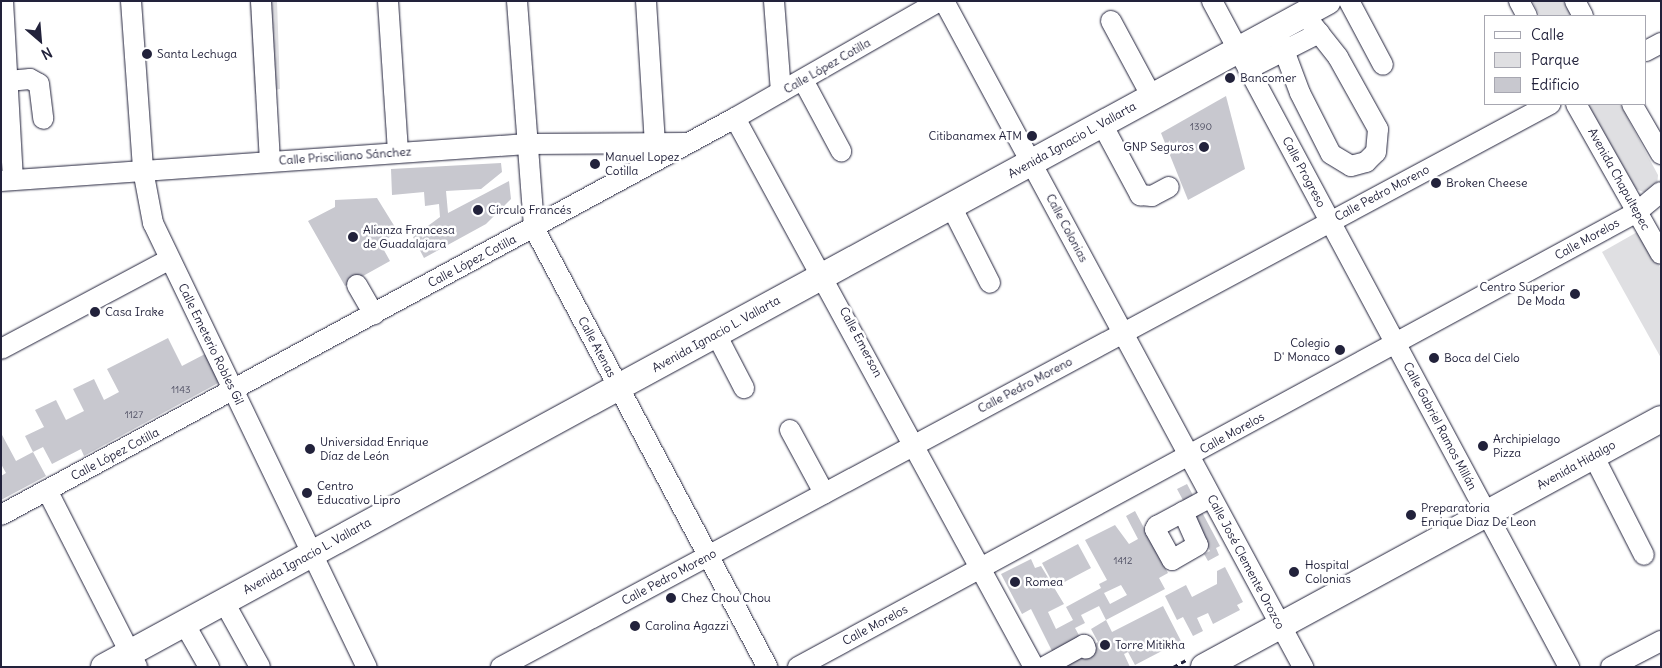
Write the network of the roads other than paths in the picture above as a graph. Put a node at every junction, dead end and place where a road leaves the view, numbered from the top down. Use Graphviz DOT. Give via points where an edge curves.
graph roads {
  1 [pos="3,1"];
  2 [pos="131,1"];
  3 [pos="261,1"];
  4 [pos="388,1"];
  5 [pos="518,1"];
  6 [pos="646,1"];
  7 [pos="774,1"];
  8 [pos="939,1"];
  9 [pos="944,1"];
  10 [pos="1212,1"];
  11 [pos="1328,1"];
  12 [pos="1349,1"];
  13 [pos="1519,1"];
  14 [pos="1575,1"];
  15 [pos="1527,15"];
  16 [pos="1582,15"];
  17 [pos="1111,21"];
  18 [pos="1312,23"];
  19 [pos="1280,40"];
  20 [pos="1661,43"];
  21 [pos="1647,50"];
  22 [pos="1243,60"];
  23 [pos="1383,65"];
  24 [pos="803,80"];
  25 [pos="8,81"];
  26 [pos="781,92"];
  27 [pos="1152,97"];
  28 [pos="1548,105"];
  29 [pos="1577,105"];
  30 [pos="1633,105"];
  31 [pos="735,118"];
  32 [pos="43,119"];
  33 [pos="1102,124"];
  34 [pos="655,143"];
  35 [pos="690,143"];
  36 [pos="527,144"];
  37 [pos="841,151"];
  38 [pos="398,152"];
  39 [pos="1661,154"];
  40 [pos="270,161"];
  41 [pos="1032,162"];
  42 [pos="143,170"];
  43 [pos="7,180"];
  44 [pos="1170,187"];
  45 [pos="1661,192"];
  46 [pos="951,206"];
  47 [pos="1637,212"];
  48 [pos="1330,221"];
  49 [pos="534,228"];
  50 [pos="1661,254"];
  51 [pos="170,259"];
  52 [pos="825,275"];
  53 [pos="990,283"];
  54 [pos="357,285"];
  55 [pos="374,314"];
  56 [pos="1124,332"];
  57 [pos="716,334"];
  58 [pos="1396,344"];
  59 [pos="1,349"];
  60 [pos="618,387"];
  61 [pos="744,388"];
  62 [pos="233,390"];
  63 [pos="1661,419"];
  64 [pos="790,430"];
  65 [pos="915,444"];
  66 [pos="1593,455"];
  67 [pos="1190,456"];
  68 [pos="47,490"];
  69 [pos="824,493"];
  70 [pos="1211,496"];
  71 [pos="1183,512"];
  72 [pos="1487,514"];
  73 [pos="1,515"];
  74 [pos="312,554"];
  75 [pos="1644,555"];
  76 [pos="708,556"];
  77 [pos="982,568"];
  78 [pos="228,599"];
  79 [pos="184,623"];
  80 [pos="1281,626"];
  81 [pos="1661,641"];
  82 [pos="1086,649"];
  83 [pos="133,660"];
  84 [pos="263,663"];
  85 [pos="104,667"];
  86 [pos="209,667"];
  87 [pos="367,667"];
  88 [pos="501,667"];
  89 [pos="767,667"];
  90 [pos="798,667"];
  91 [pos="1034,667"];
  92 [pos="1044,667"];
  93 [pos="1204,667"];
  94 [pos="1303,667"];
  95 [pos="1569,667"];
  96 [pos="1611,667"];
  1 -- 25 [label="street"];
  2 -- 42 [label="street, Calle Emeterio Robles Gil"];
  3 -- 40 [label="street"];
  4 -- 38 [label="street"];
  5 -- 36 [label="street, Calle Atenas"];
  6 -- 34 [label="street"];
  7 -- 26 [label="street"];
  8 -- 24 [label="street, Calle López Cotilla"];
  9 -- 41 [label="street, Calle Colonias"];
  10 -- 22 [label="street, Calle Progreso"];
  11 -- 18 [label="main road, Avenida Ignacio L. Vallarta"];
  12 -- 23 [label="street"];
  13 -- 15 [label="street"];
  14 -- 16 [label="street"];
  17 -- 27 [label="street"];
  18 -- 19 [label="main road, Avenida Ignacio L. Vallarta"];
  18 -- 19 [label="street" via="1345,68 1378,129 1376,152 1366,162 1352,166 1332,154"];
  19 -- 22 [label="main road, Avenida Ignacio L. Vallarta"];
  20 -- 21 [label="street"];
  22 -- 27 [label="main road, Avenida Ignacio L. Vallarta"];
  22 -- 48 [label="street, Calle Progreso"];
  24 -- 26 [label="street, Calle López Cotilla"];
  24 -- 37 [label="street"];
  25 -- 32 [label="street" via="30,79 39,84"];
  25 -- 43 [label="street"];
  26 -- 31 [label="street, Calle López Cotilla"];
  27 -- 33 [label="main road, Avenida Ignacio L. Vallarta"];
  28 -- 48 [label="street, Calle Pedro Moreno"];
  29 -- 47 [label="street, Avenida Chapultepec"];
  30 -- 39 [label="street"];
  31 -- 35 [label="street, Calle López Cotilla"];
  31 -- 52 [label="street, Calle Emerson"];
  33 -- 41 [label="main road, Avenida Ignacio L. Vallarta"];
  33 -- 44 [label="street" via="1140,195 1152,196"];
  34 -- 35 [label="street, Calle Prisciliano Sánchez"];
  34 -- 36 [label="street, Calle Prisciliano Sánchez"];
  35 -- 49 [label="street, Calle López Cotilla"];
  36 -- 38 [label="street, Calle Prisciliano Sánchez"];
  36 -- 49 [label="street, Calle Atenas"];
  38 -- 40 [label="street, Calle Prisciliano Sánchez"];
  40 -- 42 [label="street, Calle Prisciliano Sánchez"];
  41 -- 46 [label="main road, Avenida Ignacio L. Vallarta"];
  41 -- 56 [label="street, Calle Colonias"];
  42 -- 43 [label="street, Calle Prisciliano Sánchez"];
  42 -- 51 [label="street, Calle Emeterio Robles Gil" via="152,223"];
  45 -- 47 [label="street, Calle Morelos"];
  46 -- 52 [label="main road, Avenida Ignacio L. Vallarta"];
  46 -- 53 [label="street"];
  47 -- 50 [label="street, Avenida Chapultepec"];
  47 -- 58 [label="street, Calle Morelos"];
  48 -- 56 [label="street, Calle Pedro Moreno"];
  48 -- 58 [label="street, Calle Progreso"];
  49 -- 55 [label="street, Calle López Cotilla"];
  49 -- 60 [label="street, Calle Atenas"];
  51 -- 59 [label="street"];
  51 -- 62 [label="street, Calle Emeterio Robles Gil"];
  52 -- 57 [label="main road, Avenida Ignacio L. Vallarta"];
  52 -- 65 [label="street, Calle Emerson"];
  54 -- 55 [label="street"];
  55 -- 62 [label="street, Calle López Cotilla"];
  56 -- 65 [label="street, Calle Pedro Moreno"];
  56 -- 67 [label="street, Calle Colonias"];
  57 -- 60 [label="main road, Avenida Ignacio L. Vallarta"];
  57 -- 61 [label="street"];
  58 -- 67 [label="street, Calle Morelos"];
  58 -- 72 [label="street, Calle Gabriel Ramos Millán"];
  60 -- 74 [label="main road, Avenida Ignacio L. Vallarta"];
  60 -- 76 [label="street, Calle Atenas"];
  62 -- 68 [label="street, Calle López Cotilla"];
  62 -- 74 [label="street, Calle Emeterio Robles Gil"];
  63 -- 66 [label="main road, Avenida Hidalgo"];
  64 -- 69 [label="street"];
  65 -- 69 [label="street, Calle Pedro Moreno"];
  65 -- 77 [label="street, Calle Emerson"];
  66 -- 72 [label="main road, Avenida Hidalgo"];
  66 -- 75 [label="street"];
  67 -- 70 [label="street, Calle José Clemente Orozco"];
  67 -- 77 [label="street, Calle Morelos"];
  68 -- 73 [label="street, Calle López Cotilla"];
  68 -- 83 [label="street"];
  69 -- 76 [label="street, Calle Pedro Moreno"];
  70 -- 71 [label="street"];
  70 -- 80 [label="street, Calle José Clemente Orozco"];
  72 -- 80 [label="main road, Avenida Hidalgo"];
  72 -- 95 [label="street, Calle Gabriel Ramos Millán"];
  74 -- 78 [label="main road, Avenida Ignacio L. Vallarta"];
  74 -- 87 [label="street, Calle Emeterio Robles Gil"];
  76 -- 88 [label="street, Calle Pedro Moreno"];
  76 -- 89 [label="street, Calle Atenas"];
  77 -- 90 [label="street, Calle Morelos"];
  77 -- 91 [label="street, Calle Emerson"];
  78 -- 79 [label="main road, Avenida Ignacio L. Vallarta"];
  78 -- 84 [label="street"];
  79 -- 83 [label="main road, Avenida Ignacio L. Vallarta"];
  79 -- 86 [label="street"];
  80 -- 93 [label="main road, Avenida Hidalgo"];
  80 -- 94 [label="street, Calle José Clemente Orozco"];
  81 -- 96 [label="street"];
  82 -- 92 [label="street" via="1084,645"];
  83 -- 85 [label="main road, Avenida Ignacio L. Vallarta"];
}
